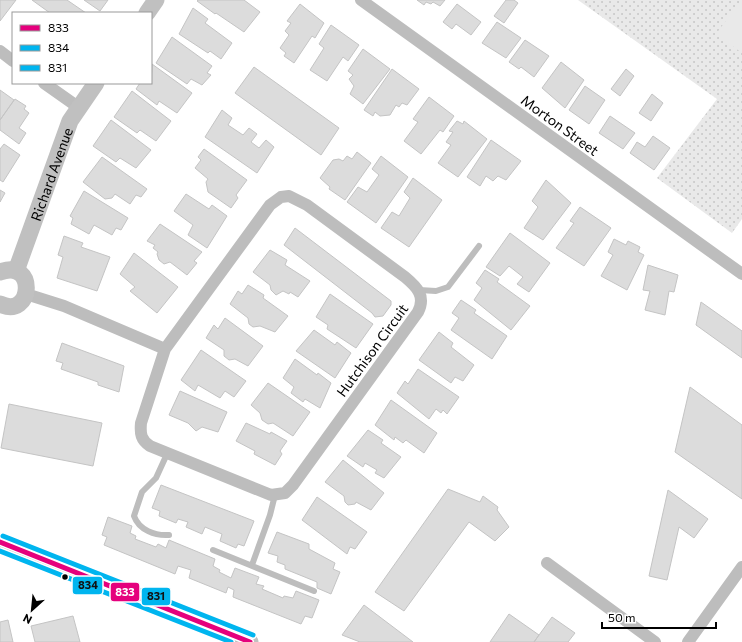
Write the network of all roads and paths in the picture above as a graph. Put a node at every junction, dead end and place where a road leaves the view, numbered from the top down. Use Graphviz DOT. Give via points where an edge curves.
graph roads {
  1 [pos="156,0"];
  2 [pos="361,0"];
  3 [pos="148,12"];
  4 [pos="0,51"];
  5 [pos="12,60"];
  6 [pos="45,84"];
  7 [pos="95,84"];
  8 [pos="78,107"];
  9 [pos="479,246"];
  10 [pos="8,271"];
  11 [pos="742,274"];
  12 [pos="419,290"];
  13 [pos="26,294"];
  14 [pos="1,307"];
  15 [pos="165,349"];
  16 [pos="167,454"];
  17 [pos="275,495"];
  18 [pos="169,535"];
  19 [pos="0,543"];
  20 [pos="213,550"];
  21 [pos="547,563"];
  22 [pos="252,565"];
  23 [pos="742,567"];
  24 [pos="314,591"];
  25 [pos="250,642"];
  26 [pos="655,642"];
  27 [pos="688,642"];
  1 -- 3 [label="street"];
  2 -- 11 [label="street, Morton Street"];
  4 -- 5 [label="street"];
  6 -- 8 [label="street"];
  7 -- 8 [label="street, Richard Avenue"];
  8 -- 10 [label="street, Richard Avenue"];
  9 -- 12 [label="lane" via="448,287 436,291"];
  10 -- 13 [label="street" via="24,278"];
  12 -- 15 [label="street, Hutchison Circuit" via="307,205 289,196 281,197 270,205"];
  12 -- 17 [label="street, Hutchison Circuit" via="422,300 418,312 293,485 285,493"];
  13 -- 14 [label="street" via="14,306"];
  13 -- 15 [label="street" via="64,306"];
  15 -- 16 [label="street, Hutchison Circuit" via="140,430 142,440 146,444"];
  16 -- 17 [label="street, Hutchison Circuit" via="263,493"];
  16 -- 18 [label="lane" via="156,478 142,492 134,516 142,528"];
  17 -- 22 [label="lane" via="272,511"];
  19 -- 25 [label="street"];
  20 -- 22 [label="lane"];
  21 -- 26 [label="street"];
  22 -- 24 [label="lane"];
  23 -- 27 [label="street"];
}
